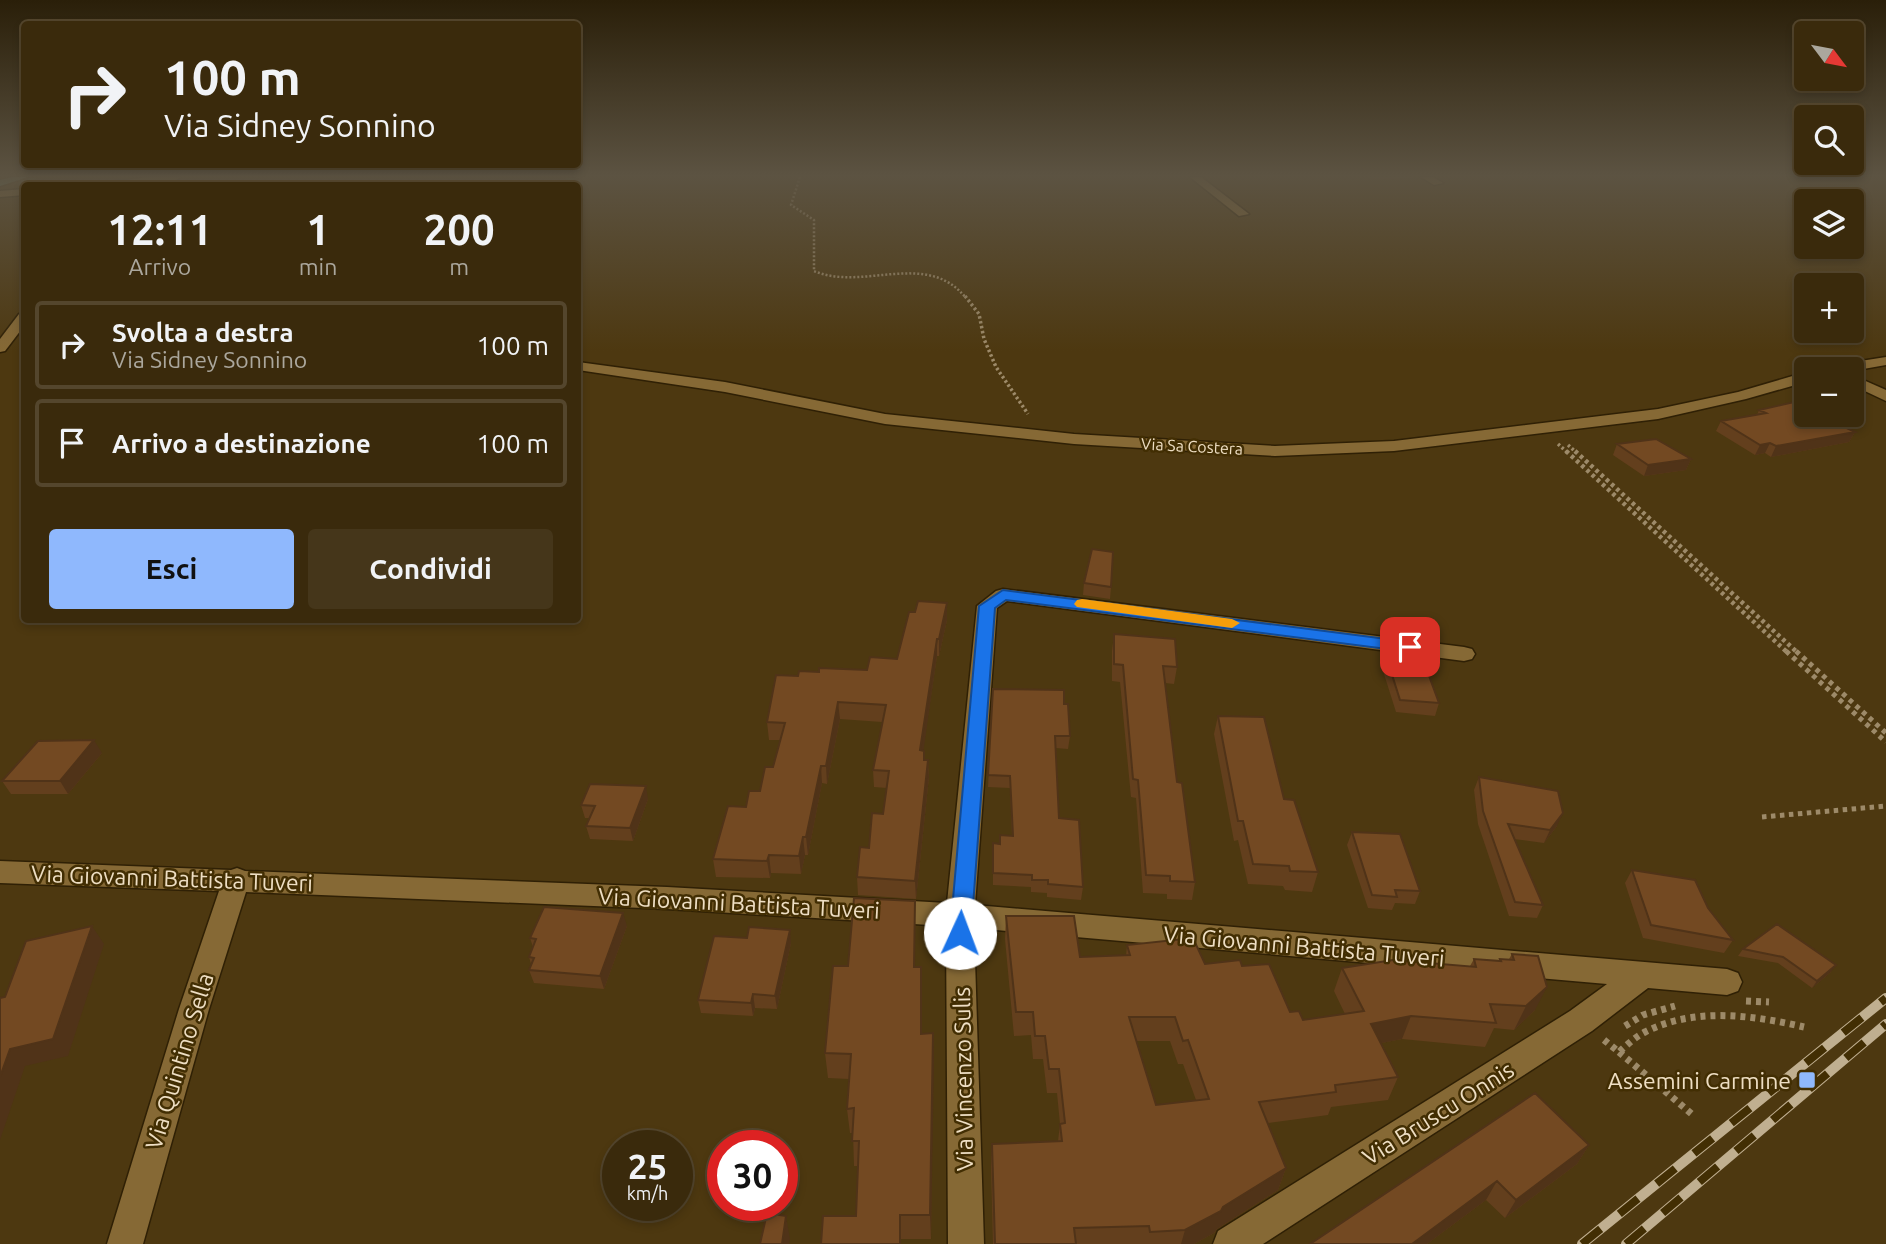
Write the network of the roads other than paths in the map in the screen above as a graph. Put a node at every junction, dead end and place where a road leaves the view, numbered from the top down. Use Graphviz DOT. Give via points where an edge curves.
graph roads {
  1 [pos="21,321"];
  2 [pos="0,348"];
  3 [pos="1886,361"];
  4 [pos="1864,364"];
  5 [pos="581,366"];
  6 [pos="1794,381"];
  7 [pos="1864,386"];
  8 [pos="1886,396"];
  9 [pos="1464,654"];
  10 [pos="0,872"];
  11 [pos="237,879"];
  12 [pos="960,915"];
  13 [pos="1641,976"];
  14 [pos="1734,991"];
  15 [pos="125,1244"];
  16 [pos="966,1244"];
  17 [pos="1231,1244"];
  1 -- 2 [label="street"];
  3 -- 4 [label="street"];
  5 -- 6 [label="street, Via Sa Costera" via="725,387 885,419 1053,437 1275,451 1394,446 1658,414"];
  7 -- 8 [label="street"];
  9 -- 12 [label="street, Via Vincenzo Sulis" via="1003,595 987,606"];
  10 -- 11 [label="street, Via Giovanni Battista Tuveri"];
  11 -- 12 [label="street, Via Giovanni Battista Tuveri"];
  11 -- 15 [label="street, Via Quintino Sella"];
  12 -- 13 [label="street, Via Giovanni Battista Tuveri"];
  12 -- 16 [label="street, Via Vincenzo Sulis"];
  13 -- 14 [label="street, Via Giovanni Battista Tuveri"];
  13 -- 17 [label="street, Via Bruscu Onnis" via="1581,1021"];
}
